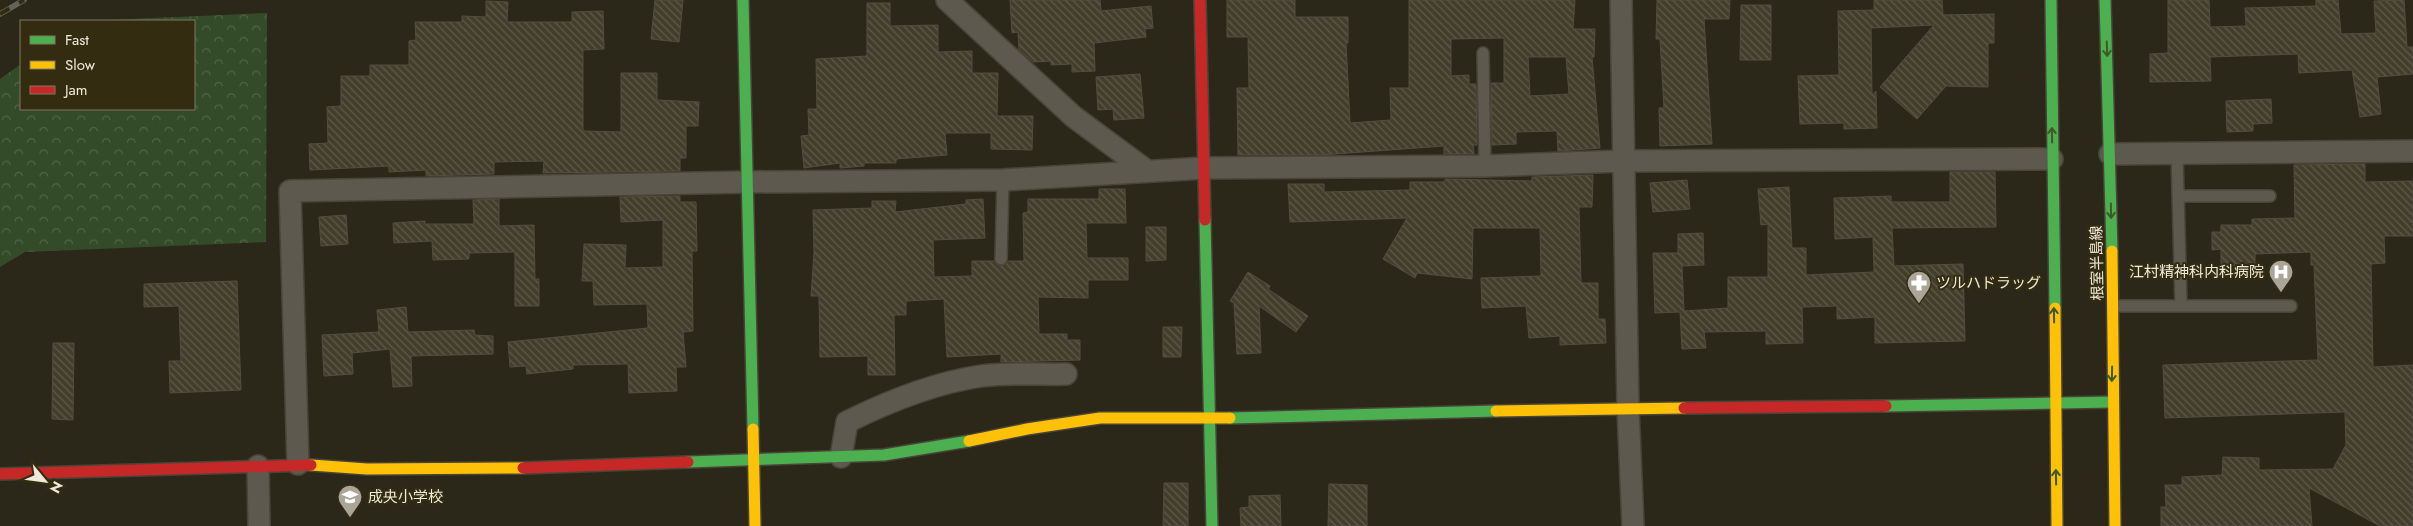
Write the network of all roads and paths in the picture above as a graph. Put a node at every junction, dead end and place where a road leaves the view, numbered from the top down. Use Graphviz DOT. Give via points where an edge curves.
graph roads {
  1 [pos="744,0"];
  2 [pos="948,0"];
  3 [pos="1200,0"];
  4 [pos="1621,0"];
  5 [pos="2050,0"];
  6 [pos="2105,0"];
  7 [pos="1483,53"];
  8 [pos="2413,151"];
  9 [pos="2110,154"];
  10 [pos="2177,154"];
  11 [pos="2052,159"];
  12 [pos="1624,161"];
  13 [pos="1485,166"];
  14 [pos="1205,168"];
  15 [pos="1147,171"];
  16 [pos="1003,180"];
  17 [pos="747,182"];
  18 [pos="2178,196"];
  19 [pos="2270,196"];
  20 [pos="1001,259"];
  21 [pos="2181,305"];
  22 [pos="2113,306"];
  23 [pos="2291,306"];
  24 [pos="1066,374"];
  25 [pos="2113,402"];
  26 [pos="2055,404"];
  27 [pos="1628,408"];
  28 [pos="1210,418"];
  29 [pos="841,457"];
  30 [pos="754,460"];
  31 [pos="298,464"];
  32 [pos="258,466"];
  33 [pos="0,474"];
  34 [pos="259,526"];
  35 [pos="755,526"];
  36 [pos="1212,526"];
  37 [pos="1633,526"];
  38 [pos="2057,526"];
  39 [pos="2115,526"];
  1 -- 17 [label="street"];
  2 -- 15 [label="street" via="1074,116"];
  3 -- 14 [label="street"];
  4 -- 12 [label="street"];
  11 -- 5 [label="street, one-way"];
  6 -- 9 [label="street, 根室半島線, one-way"];
  7 -- 13 [label="lane"];
  8 -- 10 [label="street"];
  9 -- 10 [label="street"];
  9 -- 22 [label="street, 根室半島線, one-way"];
  10 -- 18 [label="lane"];
  11 -- 12 [label="street"];
  26 -- 11 [label="street, one-way"];
  12 -- 13 [label="street"];
  12 -- 27 [label="street"];
  13 -- 14 [label="street"];
  14 -- 15 [label="street"];
  14 -- 28 [label="street"];
  15 -- 16 [label="street"];
  16 -- 17 [label="street"];
  16 -- 20 [label="lane"];
  17 -- 30 [label="street"];
  17 -- 31 [label="street" via="290,191"];
  18 -- 19 [label="lane"];
  18 -- 21 [label="lane"];
  21 -- 22 [label="lane"];
  21 -- 23 [label="lane"];
  22 -- 25 [label="street, 根室半島線, one-way"];
  24 -- 29 [label="street" via="982,376 938,385 878,407 847,422"];
  25 -- 26 [label="street"];
  25 -- 39 [label="street, 根室半島線"];
  26 -- 27 [label="street"];
  38 -- 26 [label="street, one-way"];
  27 -- 28 [label="street"];
  27 -- 37 [label="street"];
  28 -- 29 [label="street" via="1100,418 884,456"];
  28 -- 36 [label="street"];
  29 -- 30 [label="street"];
  30 -- 31 [label="street" via="518,468 367,469"];
  30 -- 35 [label="street"];
  31 -- 32 [label="street"];
  32 -- 33 [label="street"];
  32 -- 34 [label="street"];
}
